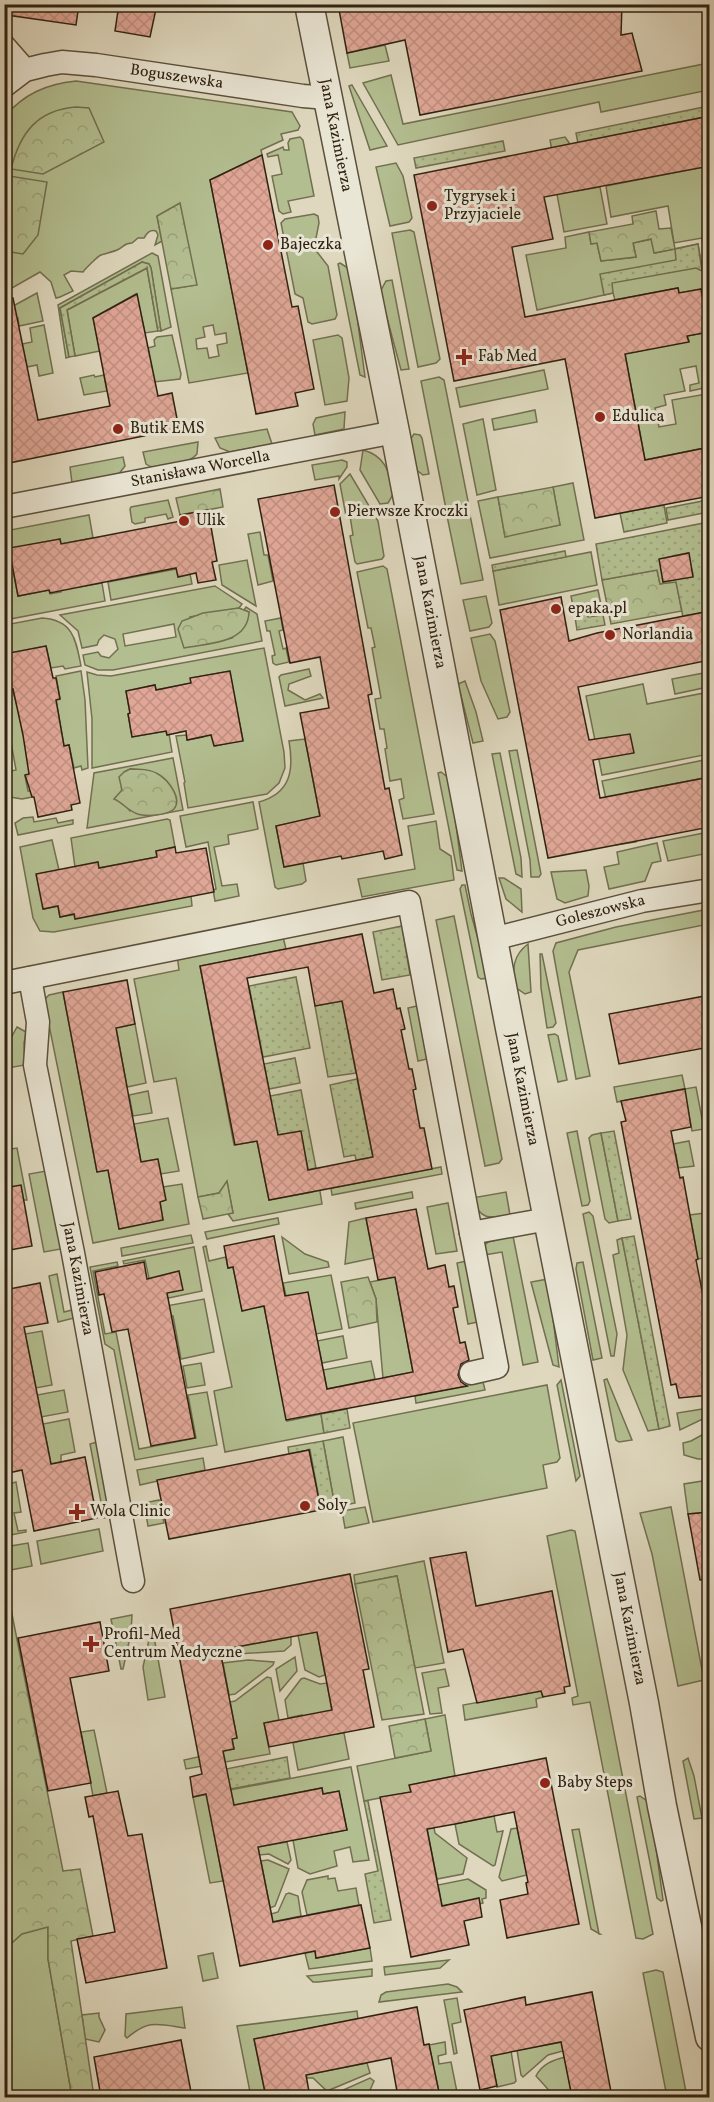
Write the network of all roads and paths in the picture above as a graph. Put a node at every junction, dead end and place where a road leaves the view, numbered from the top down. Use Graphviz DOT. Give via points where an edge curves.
graph roads {
  1 [pos="309,4"];
  2 [pos="4,46"];
  3 [pos="25,70"];
  4 [pos="4,86"];
  5 [pos="328,98"];
  6 [pos="395,432"];
  7 [pos="4,507"];
  8 [pos="710,890"];
  9 [pos="493,939"];
  10 [pos="30,978"];
  11 [pos="4,983"];
  12 [pos="548,1219"];
  13 [pos="471,1233"];
  14 [pos="471,1373"];
  15 [pos="133,1581"];
  16 [pos="701,1949"];
  17 [pos="710,2037"];
  1 -- 5 [label="street, Jana Kazimierza"];
  2 -- 3 [label="street"];
  3 -- 4 [label="street, Boguszewska"];
  3 -- 5 [label="street, Boguszewska" via="62,62 80,63"];
  5 -- 6 [label="street, Jana Kazimierza"];
  6 -- 7 [label="street, Stanisława Worcella"];
  6 -- 9 [label="street, Jana Kazimierza"];
  8 -- 9 [label="street, Goleszowska" via="642,902"];
  9 -- 12 [label="street, Jana Kazimierza"];
  10 -- 11 [label="street"];
  10 -- 13 [label="street" via="409,902"];
  10 -- 15 [label="street, Jana Kazimierza" via="38,1022 35,1065"];
  12 -- 13 [label="street"];
  12 -- 16 [label="street, Jana Kazimierza" via="662,1806"];
  13 -- 14 [label="street" via="497,1367"];
  16 -- 17 [label="street, Jana Kazimierza"];
}
